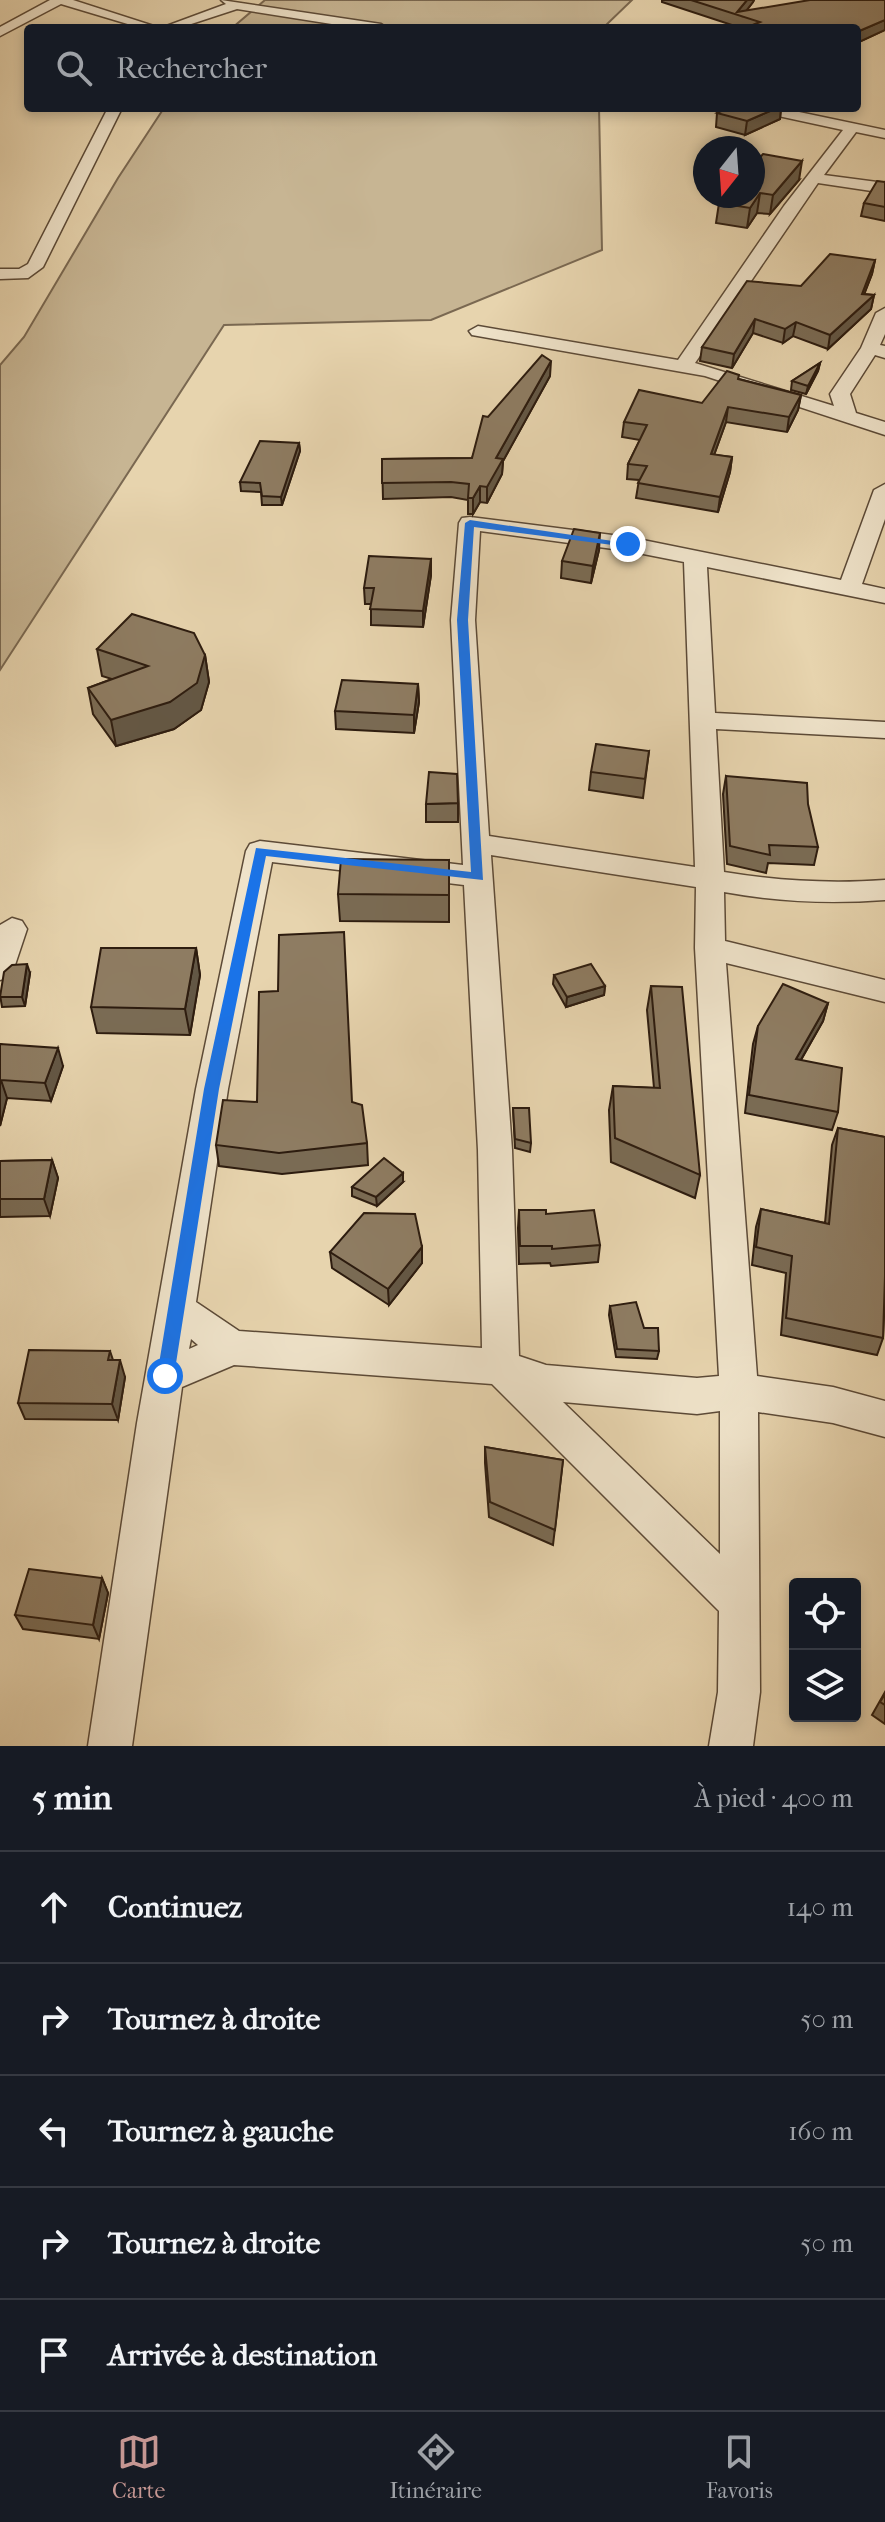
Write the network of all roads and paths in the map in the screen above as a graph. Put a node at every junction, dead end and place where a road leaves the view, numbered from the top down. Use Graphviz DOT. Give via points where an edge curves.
graph roads {
  1 [pos="60,0"];
  2 [pos="231,2"];
  3 [pos="141,24"];
  4 [pos="177,24"];
  5 [pos="358,24"];
  6 [pos="0,32"];
  7 [pos="113,112"];
  8 [pos="777,112"];
  9 [pos="851,129"];
  10 [pos="885,134"];
  11 [pos="816,178"];
  12 [pos="885,188"];
  13 [pos="0,274"];
  14 [pos="885,313"];
  15 [pos="478,331"];
  16 [pos="878,350"];
  17 [pos="683,366"];
  18 [pos="840,394"];
  19 [pos="807,401"];
  20 [pos="847,415"];
  21 [pos="885,429"];
  22 [pos="885,490"];
  23 [pos="695,557"];
  24 [pos="849,588"];
  25 [pos="885,596"];
  26 [pos="701,720"];
  27 [pos="885,730"];
  28 [pos="478,844"];
  29 [pos="478,877"];
  30 [pos="710,879"];
  31 [pos="885,890"];
  32 [pos="12,929"];
  33 [pos="710,948"];
  34 [pos="0,969"];
  35 [pos="885,991"];
  36 [pos="177,1309"];
  37 [pos="233,1348"];
  38 [pos="501,1367"];
  39 [pos="165,1376"];
  40 [pos="739,1391"];
  41 [pos="885,1419"];
  42 [pos="740,1603"];
  43 [pos="110,1746"];
  44 [pos="731,1746"];
  1 -- 3 [label="street"];
  1 -- 6 [label="street"];
  2 -- 4 [label="street"];
  2 -- 5 [label="street"];
  7 -- 13 [label="street" via="35,267 22,274"];
  8 -- 9 [label="street"];
  9 -- 10 [label="street"];
  9 -- 11 [label="street"];
  11 -- 12 [label="street"];
  11 -- 17 [label="street"];
  14 -- 16 [label="street"];
  15 -- 17 [label="street"];
  16 -- 18 [label="street"];
  17 -- 19 [label="street"];
  18 -- 19 [label="street"];
  18 -- 20 [label="street"];
  19 -- 20 [label="street"];
  20 -- 21 [label="street"];
  22 -- 24 [label="street"];
  23 -- 24 [label="street"];
  23 -- 26 [label="street"];
  23 -- 28 [label="street" via="470,523 463,636"];
  24 -- 25 [label="street"];
  26 -- 27 [label="street"];
  26 -- 30 [label="street"];
  28 -- 29 [label="street"];
  28 -- 30 [label="street"];
  29 -- 36 [label="street" via="260,851 212,1089"];
  29 -- 38 [label="street" via="495,1150"];
  30 -- 31 [label="street" via="806,892"];
  30 -- 33 [label="street"];
  32 -- 34 [label="street"];
  33 -- 35 [label="street"];
  33 -- 40 [label="street"];
  36 -- 37 [label="street"];
  36 -- 39 [label="street"];
  37 -- 38 [label="street"];
  37 -- 39 [label="street"];
  38 -- 40 [label="street" via="546,1383 697,1396"];
  38 -- 42 [label="street"];
  39 -- 43 [label="street"];
  40 -- 41 [label="street"];
  40 -- 42 [label="street"];
  42 -- 44 [label="street" via="739,1692"];
}
